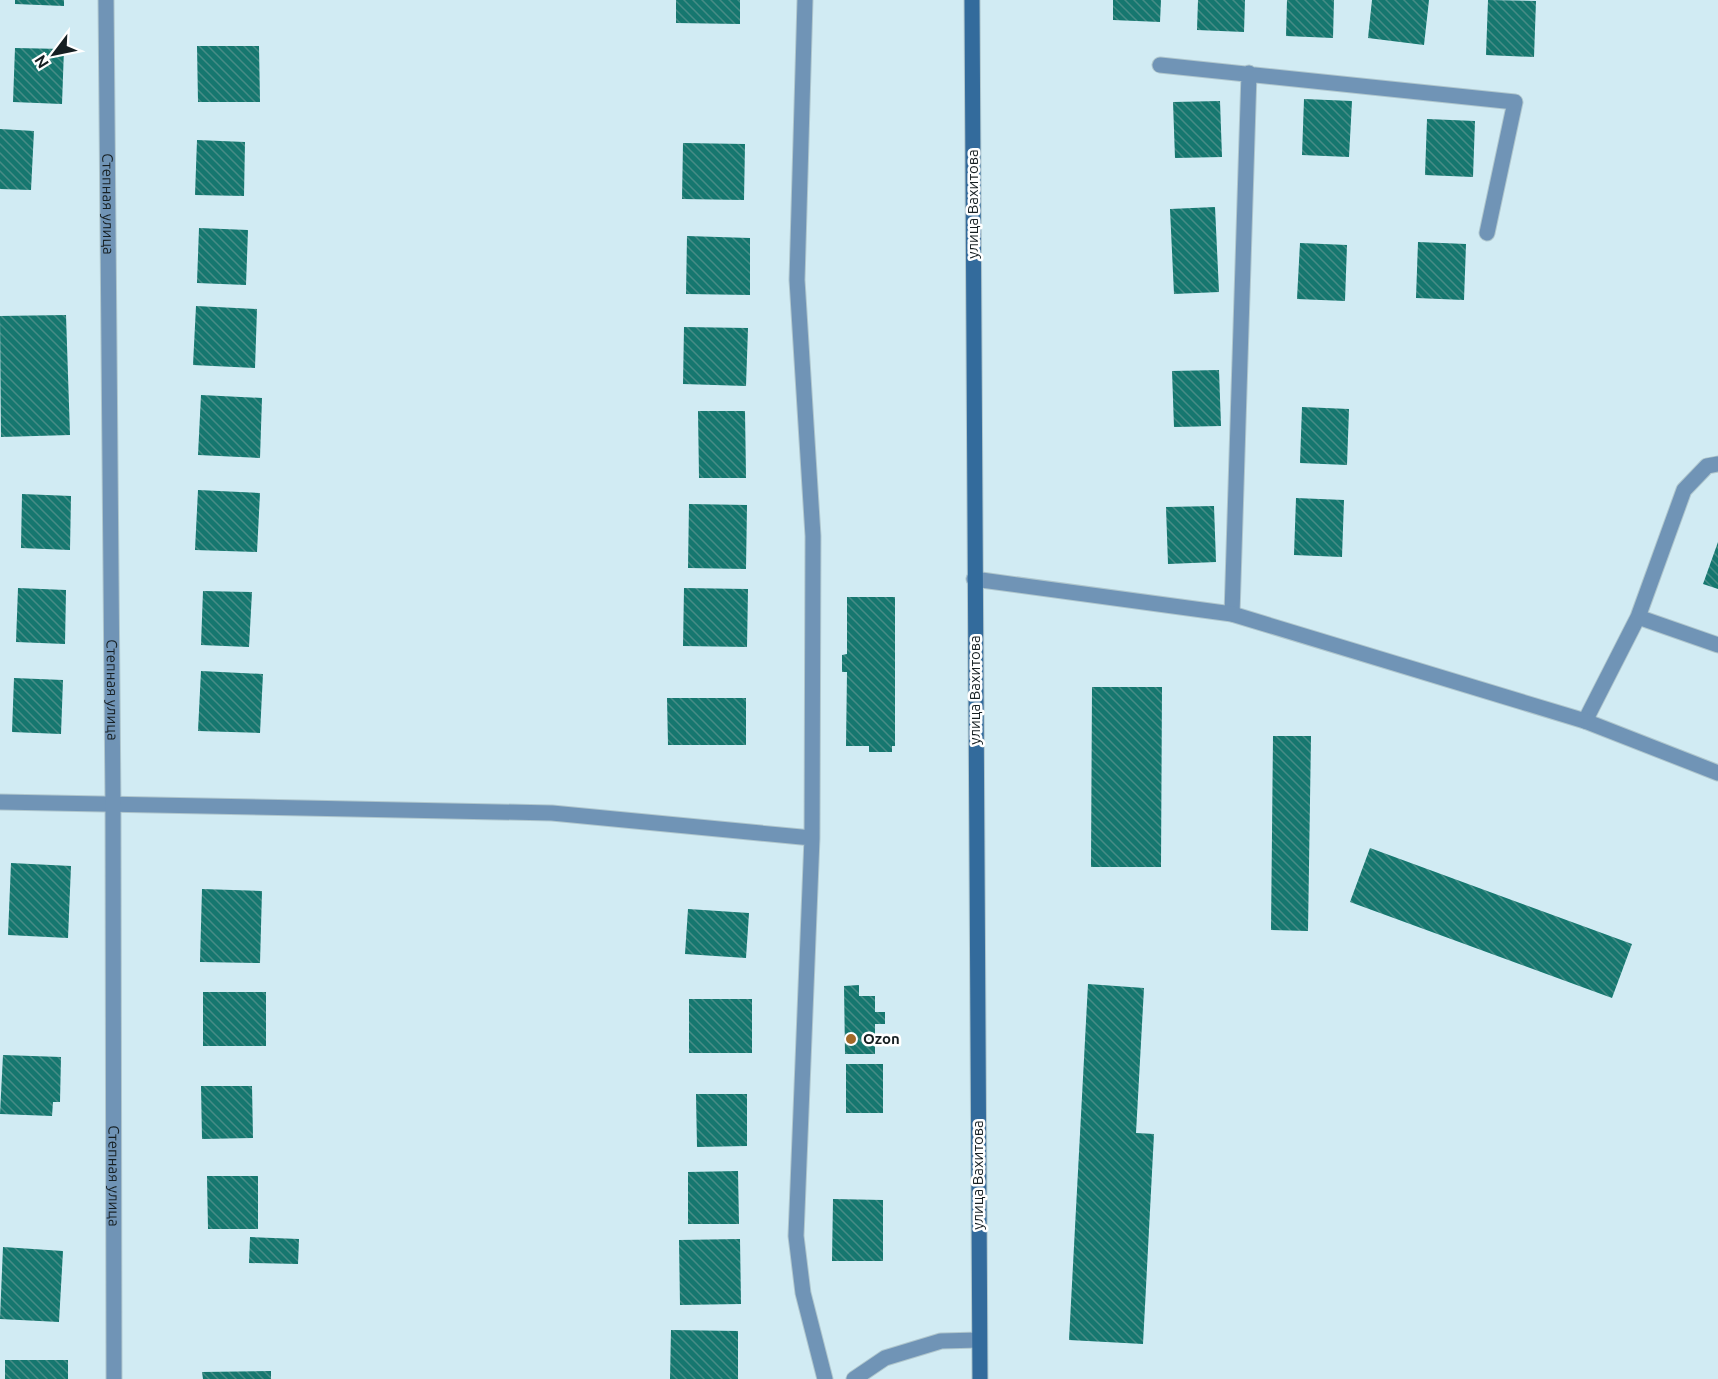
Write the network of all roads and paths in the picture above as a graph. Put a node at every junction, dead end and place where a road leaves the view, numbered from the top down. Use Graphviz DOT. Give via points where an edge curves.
graph roads {
  1 [pos="106,0"];
  2 [pos="805,0"];
  3 [pos="972,0"];
  4 [pos="1160,65"];
  5 [pos="1249,73"];
  6 [pos="1487,233"];
  7 [pos="1718,465"];
  8 [pos="974,579"];
  9 [pos="1232,614"];
  10 [pos="1638,617"];
  11 [pos="1718,645"];
  12 [pos="1585,721"];
  13 [pos="1718,773"];
  14 [pos="0,802"];
  15 [pos="113,805"];
  16 [pos="812,838"];
  17 [pos="979,1340"];
  18 [pos="114,1379"];
  19 [pos="825,1379"];
  20 [pos="854,1379"];
  21 [pos="980,1379"];
  1 -- 15 [label="street, Степная улица"];
  2 -- 16 [label="street" via="797,280 813,536"];
  3 -- 8 [label="main road, улица Вахитова"];
  4 -- 5 [label="street"];
  5 -- 6 [label="street" via="1515,102"];
  5 -- 9 [label="street"];
  7 -- 10 [label="street" via="1707,466 1684,490"];
  8 -- 9 [label="street"];
  8 -- 17 [label="main road, улица Вахитова"];
  9 -- 12 [label="street"];
  10 -- 11 [label="street"];
  10 -- 12 [label="street"];
  12 -- 13 [label="street"];
  14 -- 15 [label="street"];
  15 -- 16 [label="street" via="552,813"];
  15 -- 18 [label="street, Степная улица"];
  16 -- 19 [label="street" via="796,1236 803,1293"];
  17 -- 20 [label="street" via="941,1341 885,1358"];
  17 -- 21 [label="main road, улица Вахитова"];
}
